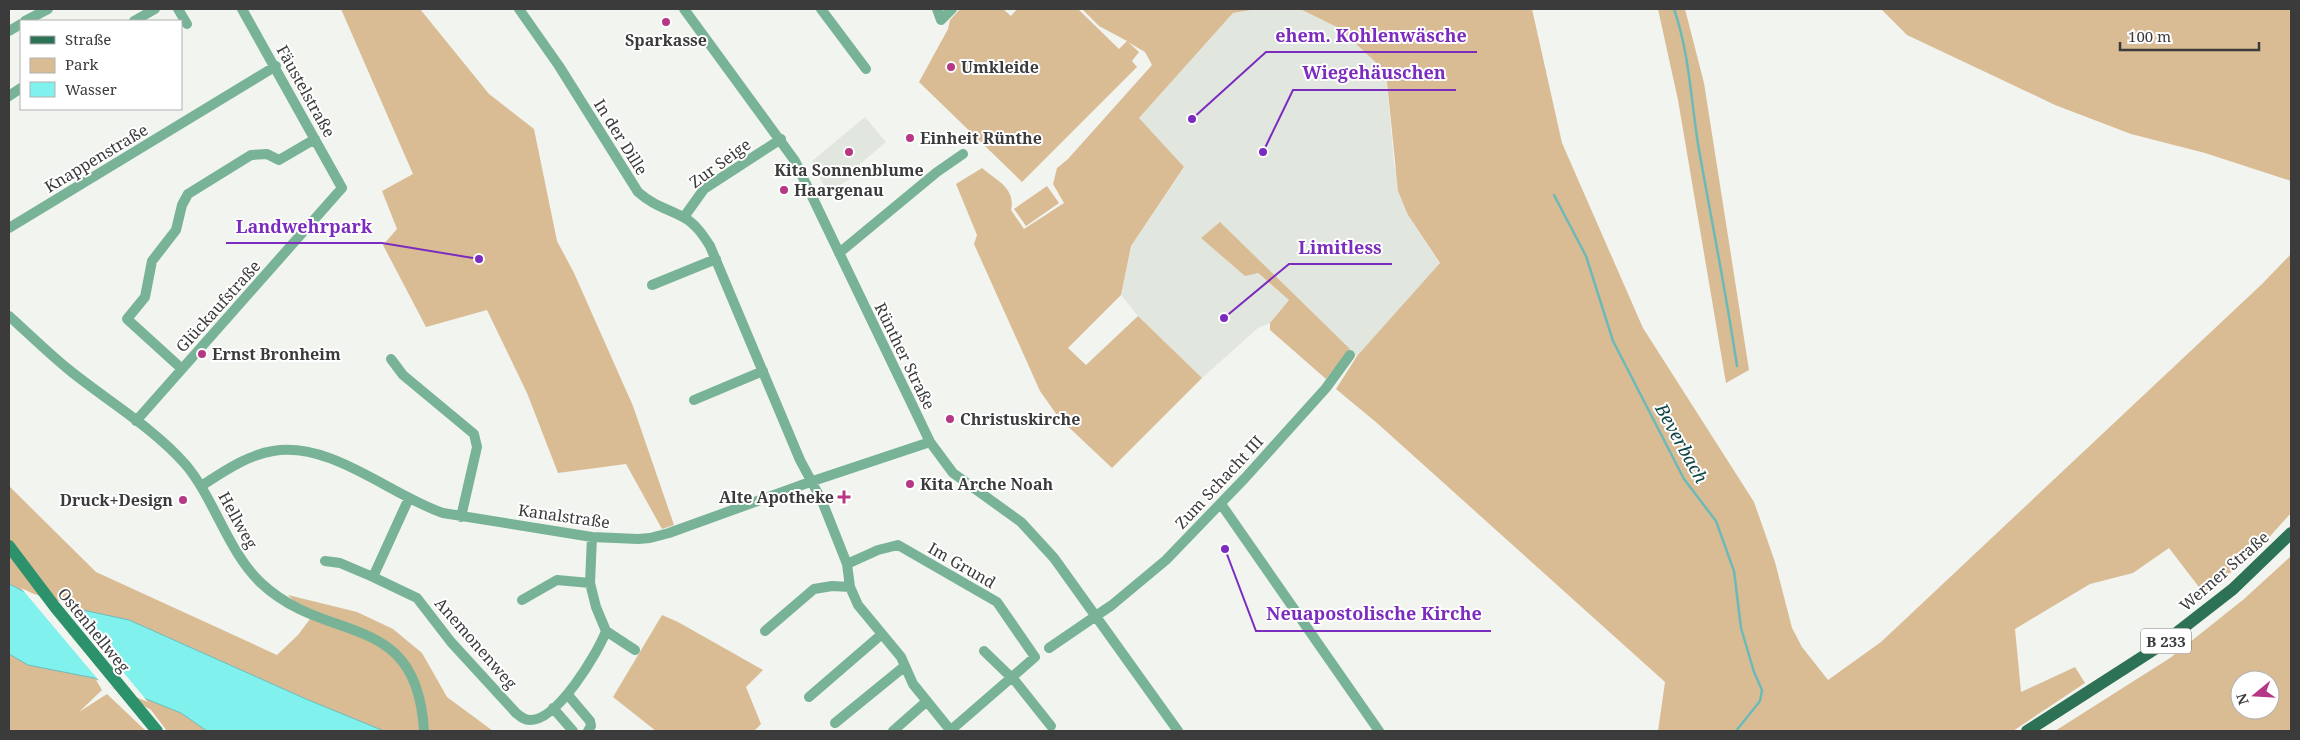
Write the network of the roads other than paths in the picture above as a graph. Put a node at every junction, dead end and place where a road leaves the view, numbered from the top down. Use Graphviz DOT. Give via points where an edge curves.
graph roads {
  1 [pos="48,9"];
  2 [pos="155,9"];
  3 [pos="178,9"];
  4 [pos="242,9"];
  5 [pos="519,9"];
  6 [pos="684,9"];
  7 [pos="821,9"];
  8 [pos="937,9"];
  9 [pos="952,9"];
  10 [pos="28,20"];
  11 [pos="136,20"];
  12 [pos="187,24"];
  13 [pos="20,25"];
  14 [pos="9,31"];
  15 [pos="276,66"];
  16 [pos="866,69"];
  17 [pos="315,139"];
  18 [pos="781,139"];
  19 [pos="963,154"];
  20 [pos="342,188"];
  21 [pos="684,217"];
  22 [pos="9,228"];
  23 [pos="839,253"];
  24 [pos="716,259"];
  25 [pos="652,285"];
  26 [pos="9,316"];
  27 [pos="1350,355"];
  28 [pos="391,359"];
  29 [pos="182,369"];
  30 [pos="763,371"];
  31 [pos="694,400"];
  32 [pos="136,421"];
  33 [pos="930,442"];
  34 [pos="810,482"];
  35 [pos="201,486"];
  36 [pos="409,498"];
  37 [pos="1221,504"];
  38 [pos="461,517"];
  39 [pos="2291,533"];
  40 [pos="592,536"];
  41 [pos="9,546"];
  42 [pos="325,561"];
  43 [pos="847,564"];
  44 [pos="372,577"];
  45 [pos="590,583"];
  46 [pos="850,587"];
  47 [pos="522,600"];
  48 [pos="1096,615"];
  49 [pos="606,631"];
  50 [pos="765,631"];
  51 [pos="882,634"];
  52 [pos="1049,648"];
  53 [pos="635,650"];
  54 [pos="984,651"];
  55 [pos="905,666"];
  56 [pos="1010,678"];
  57 [pos="568,695"];
  58 [pos="809,697"];
  59 [pos="927,701"];
  60 [pos="553,708"];
  61 [pos="835,722"];
  62 [pos="1051,726"];
  63 [pos="424,729"];
  64 [pos="157,731"];
  65 [pos="573,731"];
  66 [pos="588,731"];
  67 [pos="893,731"];
  68 [pos="951,731"];
  69 [pos="1178,731"];
  70 [pos="1379,731"];
  71 [pos="2027,731"];
  1 -- 10 [label="street"];
  2 -- 11 [label="street"];
  3 -- 12 [label="street"];
  4 -- 15 [label="street, Fäustelstraße"];
  5 -- 21 [label="street, In der Dille" via="638,192 656,206"];
  6 -- 18 [label="street, Rünther Straße"];
  7 -- 16 [label="street"];
  8 -- 9 [label="street" via="941,20"];
  13 -- 14 [label="street"];
  15 -- 17 [label="street, Fäustelstraße"];
  15 -- 22 [label="street, Knappenstraße"];
  17 -- 20 [label="street, Fäustelstraße"];
  17 -- 29 [label="street" via="279,160 267,154 251,155 193,190 184,199 176,230 152,261 145,297 127,318"];
  18 -- 21 [label="street, Zur Seige" via="704,189"];
  18 -- 23 [label="street, Rünther Straße" via="795,161"];
  19 -- 23 [label="street"];
  20 -- 29 [label="street, Glückaufstraße"];
  21 -- 24 [label="street, In der Dille" via="702,234"];
  23 -- 33 [label="street, Rünther Straße"];
  24 -- 25 [label="street"];
  24 -- 30 [label="street, In der Dille"];
  26 -- 32 [label="street, Hellweg" via="67,368"];
  27 -- 37 [label="street, Zum Schacht III" via="1326,388"];
  28 -- 38 [label="street" via="403,375 474,434 477,447"];
  29 -- 32 [label="street, Glückaufstraße"];
  30 -- 31 [label="street"];
  30 -- 34 [label="street, In der Dille"];
  32 -- 35 [label="street, Hellweg" via="171,450"];
  33 -- 34 [label="street, Kanalstraße"];
  33 -- 48 [label="street, Rünther Straße" via="953,473 1038,538"];
  34 -- 40 [label="street, Kanalstraße" via="660,536 638,539"];
  34 -- 43 [label="street, In der Dille" via="822,502"];
  35 -- 36 [label="street, Kanalstraße" via="249,458 273,451 294,450 335,461"];
  35 -- 63 [label="street, Hellweg" via="242,560 260,583 300,610 369,635 396,654 416,685"];
  36 -- 38 [label="street, Kanalstraße" via="426,507"];
  36 -- 44 [label="street"];
  37 -- 48 [label="street, Zum Schacht III" via="1166,560"];
  37 -- 70 [label="street"];
  38 -- 40 [label="street, Kanalstraße"];
  39 -- 71 [label="main road, Werner Straße / B 233" via="2233,589 2161,645"];
  40 -- 45 [label="street"];
  41 -- 64 [label="main road, Ostenhellweg" via="40,589"];
  42 -- 44 [label="street, Anemonenweg" via="340,563"];
  43 -- 46 [label="street, In der Dille"];
  43 -- 56 [label="street, Im Grund" via="898,545 997,602 1035,657"];
  44 -- 60 [label="street, Anemonenweg" via="418,598 451,642 523,719 539,718"];
  45 -- 47 [label="street" via="557,580"];
  45 -- 49 [label="street"];
  46 -- 50 [label="street" via="814,589"];
  46 -- 51 [label="street, In der Dille" via="858,605"];
  48 -- 52 [label="street"];
  48 -- 69 [label="street, Rünther Straße"];
  49 -- 53 [label="street"];
  49 -- 57 [label="street, Anemonenweg" via="602,643"];
  51 -- 55 [label="street, In der Dille"];
  51 -- 58 [label="street"];
  54 -- 56 [label="street"];
  55 -- 59 [label="street, In der Dille" via="913,684"];
  55 -- 61 [label="street"];
  56 -- 62 [label="street"];
  56 -- 68 [label="street, Im Grund"];
  57 -- 60 [label="street, Anemonenweg"];
  57 -- 66 [label="street" via="590,721"];
  59 -- 67 [label="street"];
  59 -- 68 [label="street, In der Dille"];
  60 -- 65 [label="street"];
}
